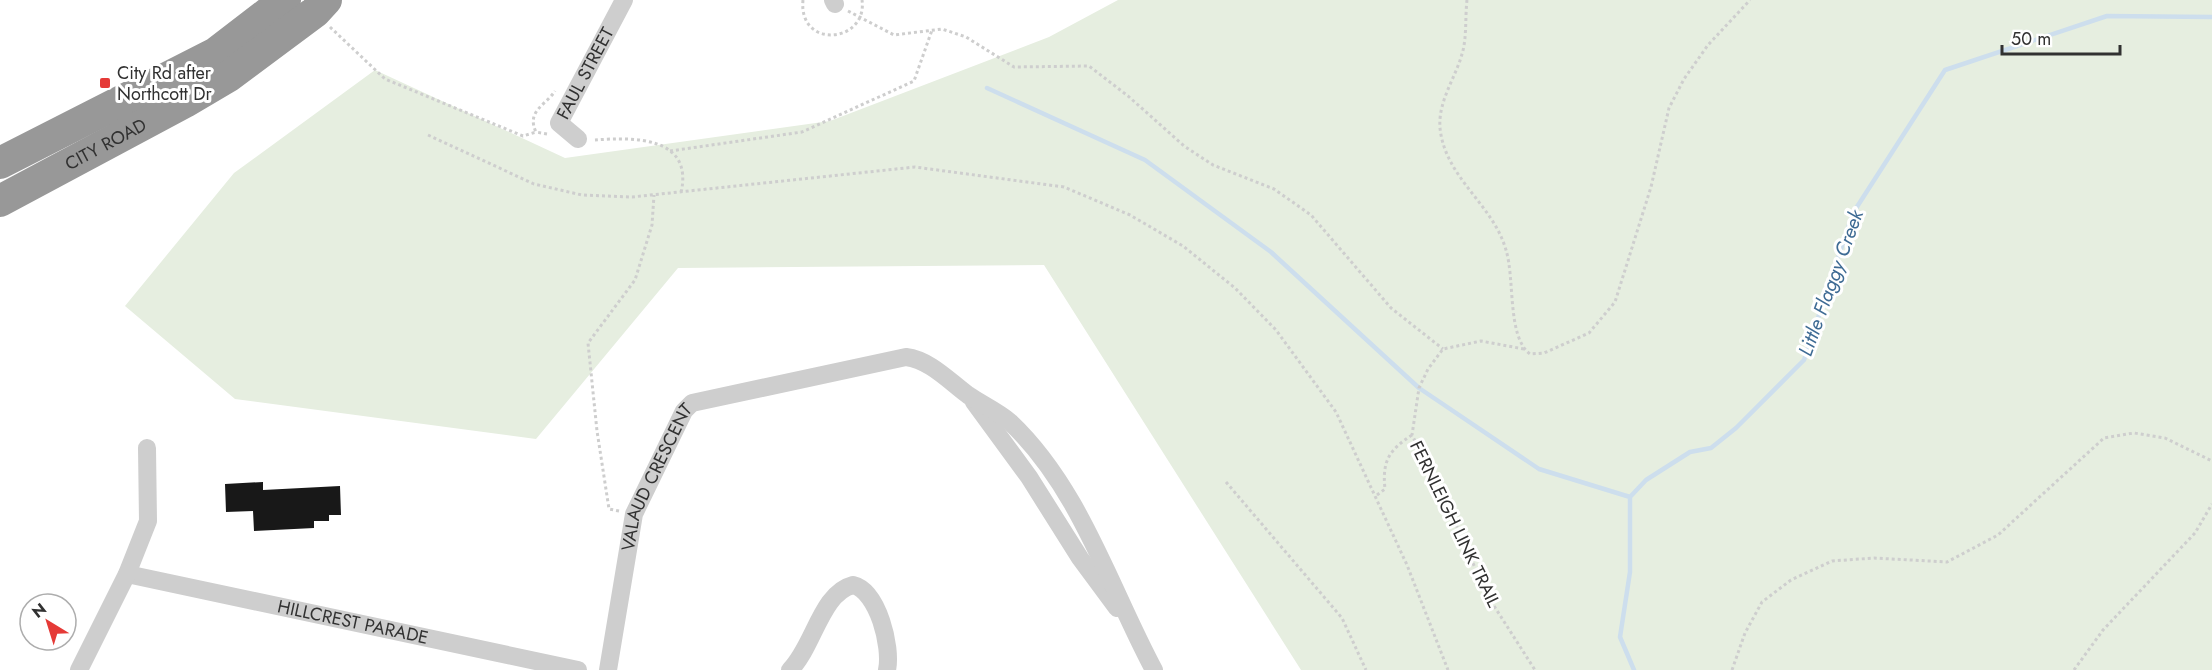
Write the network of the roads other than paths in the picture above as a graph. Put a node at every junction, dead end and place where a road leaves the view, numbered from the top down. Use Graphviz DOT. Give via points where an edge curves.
graph roads {
  1 [pos="285,0"];
  2 [pos="624,0"];
  3 [pos="320,6"];
  4 [pos="578,139"];
  5 [pos="0,163"];
  6 [pos="0,201"];
  7 [pos="147,448"];
  8 [pos="127,574"];
  9 [pos="79,670"];
  10 [pos="578,670"];
  11 [pos="608,670"];
  12 [pos="790,670"];
  13 [pos="887,670"];
  14 [pos="1154,670"];
  1 -- 5 [label="highway, CITY ROAD" via="216,53"];
  2 -- 4 [label="street, FAUL STREET" via="559,123"];
  3 -- 6 [label="highway, CITY ROAD" via="228,76"];
  7 -- 8 [label="street" via="148,520"];
  8 -- 9 [label="street"];
  8 -- 10 [label="street, HILLCREST PARADE"];
  11 -- 14 [label="street, VALAUD CRESCENT" via="634,513 684,411 692,403 898,357 914,358 968,395 1126,619"];
  12 -- 13 [label="street" via="810,644 829,600 853,585 867,592 877,611 888,655"];
}
